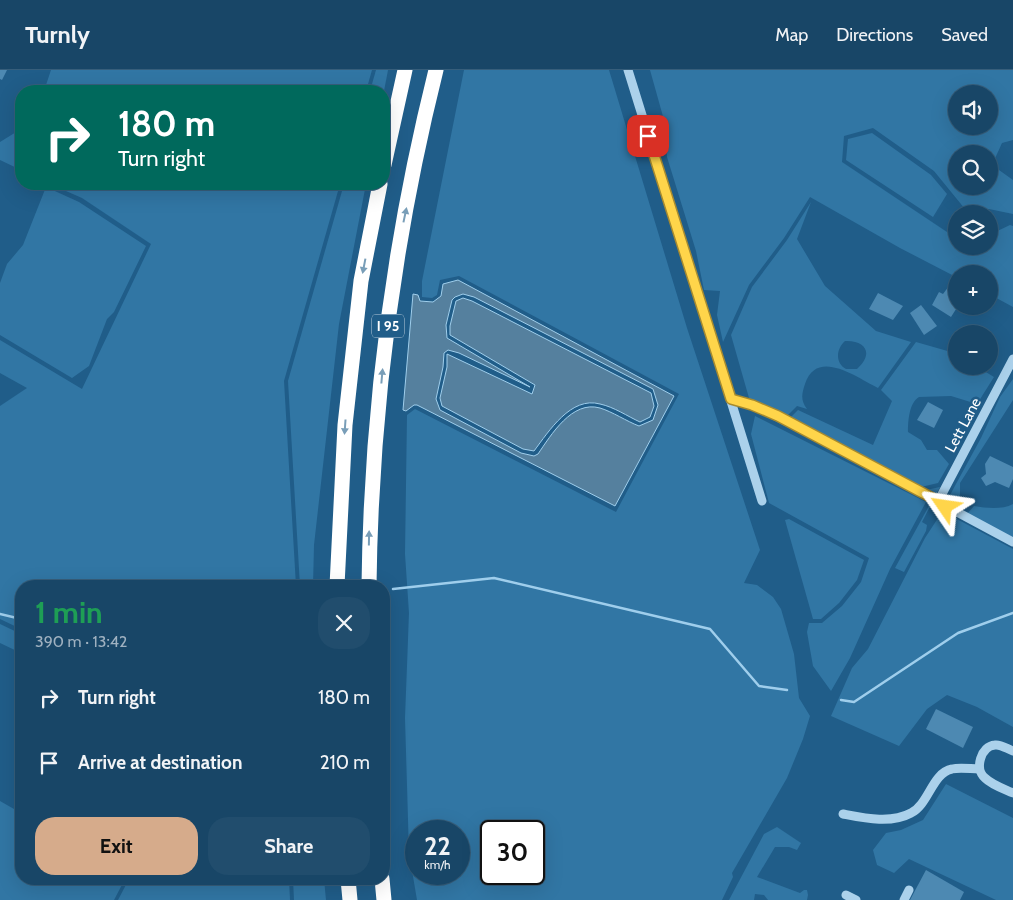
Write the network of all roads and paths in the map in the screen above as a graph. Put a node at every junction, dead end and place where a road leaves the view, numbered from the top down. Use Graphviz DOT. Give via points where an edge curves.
graph roads {
  1 [pos="405,70"];
  2 [pos="436,70"];
  3 [pos="628,70"];
  4 [pos="390,138"];
  5 [pos="379,190"];
  6 [pos="1013,359"];
  7 [pos="731,399"];
  8 [pos="762,501"];
  9 [pos="943,504"];
  10 [pos="1013,542"];
  11 [pos="337,580"];
  12 [pos="369,580"];
  13 [pos="1013,751"];
  14 [pos="979,769"];
  15 [pos="1013,793"];
  16 [pos="843,814"];
  17 [pos="349,885"];
  18 [pos="383,885"];
  19 [pos="909,890"];
  20 [pos="846,895"];
  21 [pos="350,900"];
  22 [pos="384,900"];
  23 [pos="856,900"];
  24 [pos="904,900"];
  1 -- 4 [label="highway"];
  12 -- 2 [label="highway, I 95, one-way" via="370,520 382,369 402,228"];
  3 -- 7 [label="street"];
  5 -- 11 [label="highway, I 95, one-way" via="361,281 345,425"];
  6 -- 9 [label="street, Lett Lane" via="941,496"];
  7 -- 8 [label="street"];
  7 -- 9 [label="street" via="778,416"];
  9 -- 10 [label="street"];
  13 -- 14 [label="street" via="992,744 980,759"];
  14 -- 15 [label="street" via="984,778"];
  14 -- 16 [label="street" via="948,770 917,809 899,818 869,819"];
  17 -- 21 [label="highway"];
  18 -- 22 [label="highway"];
  19 -- 24 [label="street"];
  20 -- 23 [label="street"];
}
